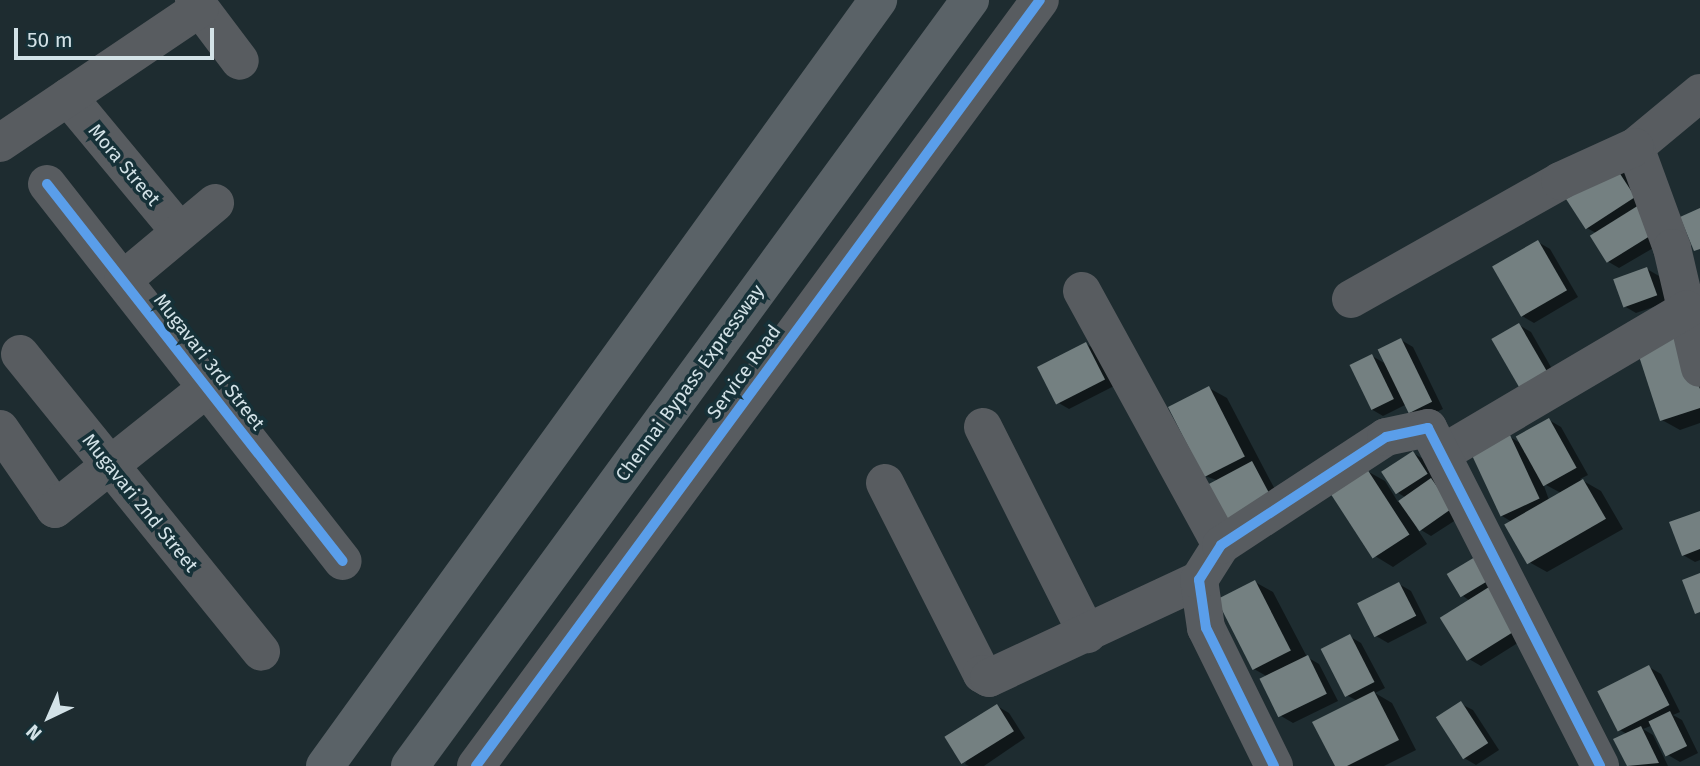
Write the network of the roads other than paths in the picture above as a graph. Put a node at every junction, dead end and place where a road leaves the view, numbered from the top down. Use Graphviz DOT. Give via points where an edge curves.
graph roads {
  1 [pos="878,0"];
  2 [pos="970,0"];
  3 [pos="1040,0"];
  4 [pos="197,4"];
  5 [pos="240,61"];
  6 [pos="1700,93"];
  7 [pos="68,97"];
  8 [pos="0,143"];
  9 [pos="1635,147"];
  10 [pos="47,184"];
  11 [pos="215,203"];
  12 [pos="180,232"];
  13 [pos="122,280"];
  14 [pos="1082,291"];
  15 [pos="1351,299"];
  16 [pos="1688,309"];
  17 [pos="20,354"];
  18 [pos="1700,368"];
  19 [pos="207,388"];
  20 [pos="983,427"];
  21 [pos="0,429"];
  22 [pos="1443,453"];
  23 [pos="110,466"];
  24 [pos="885,483"];
  25 [pos="1221,545"];
  26 [pos="343,561"];
  27 [pos="1199,580"];
  28 [pos="1087,634"];
  29 [pos="261,652"];
  30 [pos="325,766"];
  31 [pos="410,766"];
  32 [pos="476,766"];
  33 [pos="1273,766"];
  34 [pos="1600,766"];
  1 -- 30 [label="highway"];
  2 -- 31 [label="highway, Chennai Bypass Expressway"];
  3 -- 32 [label="street, Service Road"];
  4 -- 5 [label="street"];
  4 -- 7 [label="street"];
  6 -- 9 [label="street"];
  7 -- 8 [label="street"];
  7 -- 12 [label="street, Mora Street"];
  9 -- 15 [label="street" via="1560,181"];
  9 -- 16 [label="street" via="1672,248"];
  10 -- 13 [label="street, Mugavari 3rd Street"];
  11 -- 12 [label="street"];
  12 -- 13 [label="street"];
  13 -- 19 [label="street, Mugavari 3rd Street"];
  14 -- 25 [label="street"];
  16 -- 18 [label="street"];
  16 -- 22 [label="street"];
  17 -- 23 [label="street, Mugavari 2nd Street"];
  19 -- 23 [label="street"];
  19 -- 26 [label="street, Mugavari 3rd Street"];
  20 -- 28 [label="street"];
  21 -- 23 [label="street" via="55,509"];
  22 -- 25 [label="street" via="1428,428 1385,437"];
  22 -- 34 [label="street"];
  23 -- 29 [label="street, Mugavari 2nd Street"];
  24 -- 28 [label="street" via="985,676 995,677"];
  25 -- 27 [label="street"];
  27 -- 28 [label="street"];
  27 -- 33 [label="street" via="1206,628"];
}
